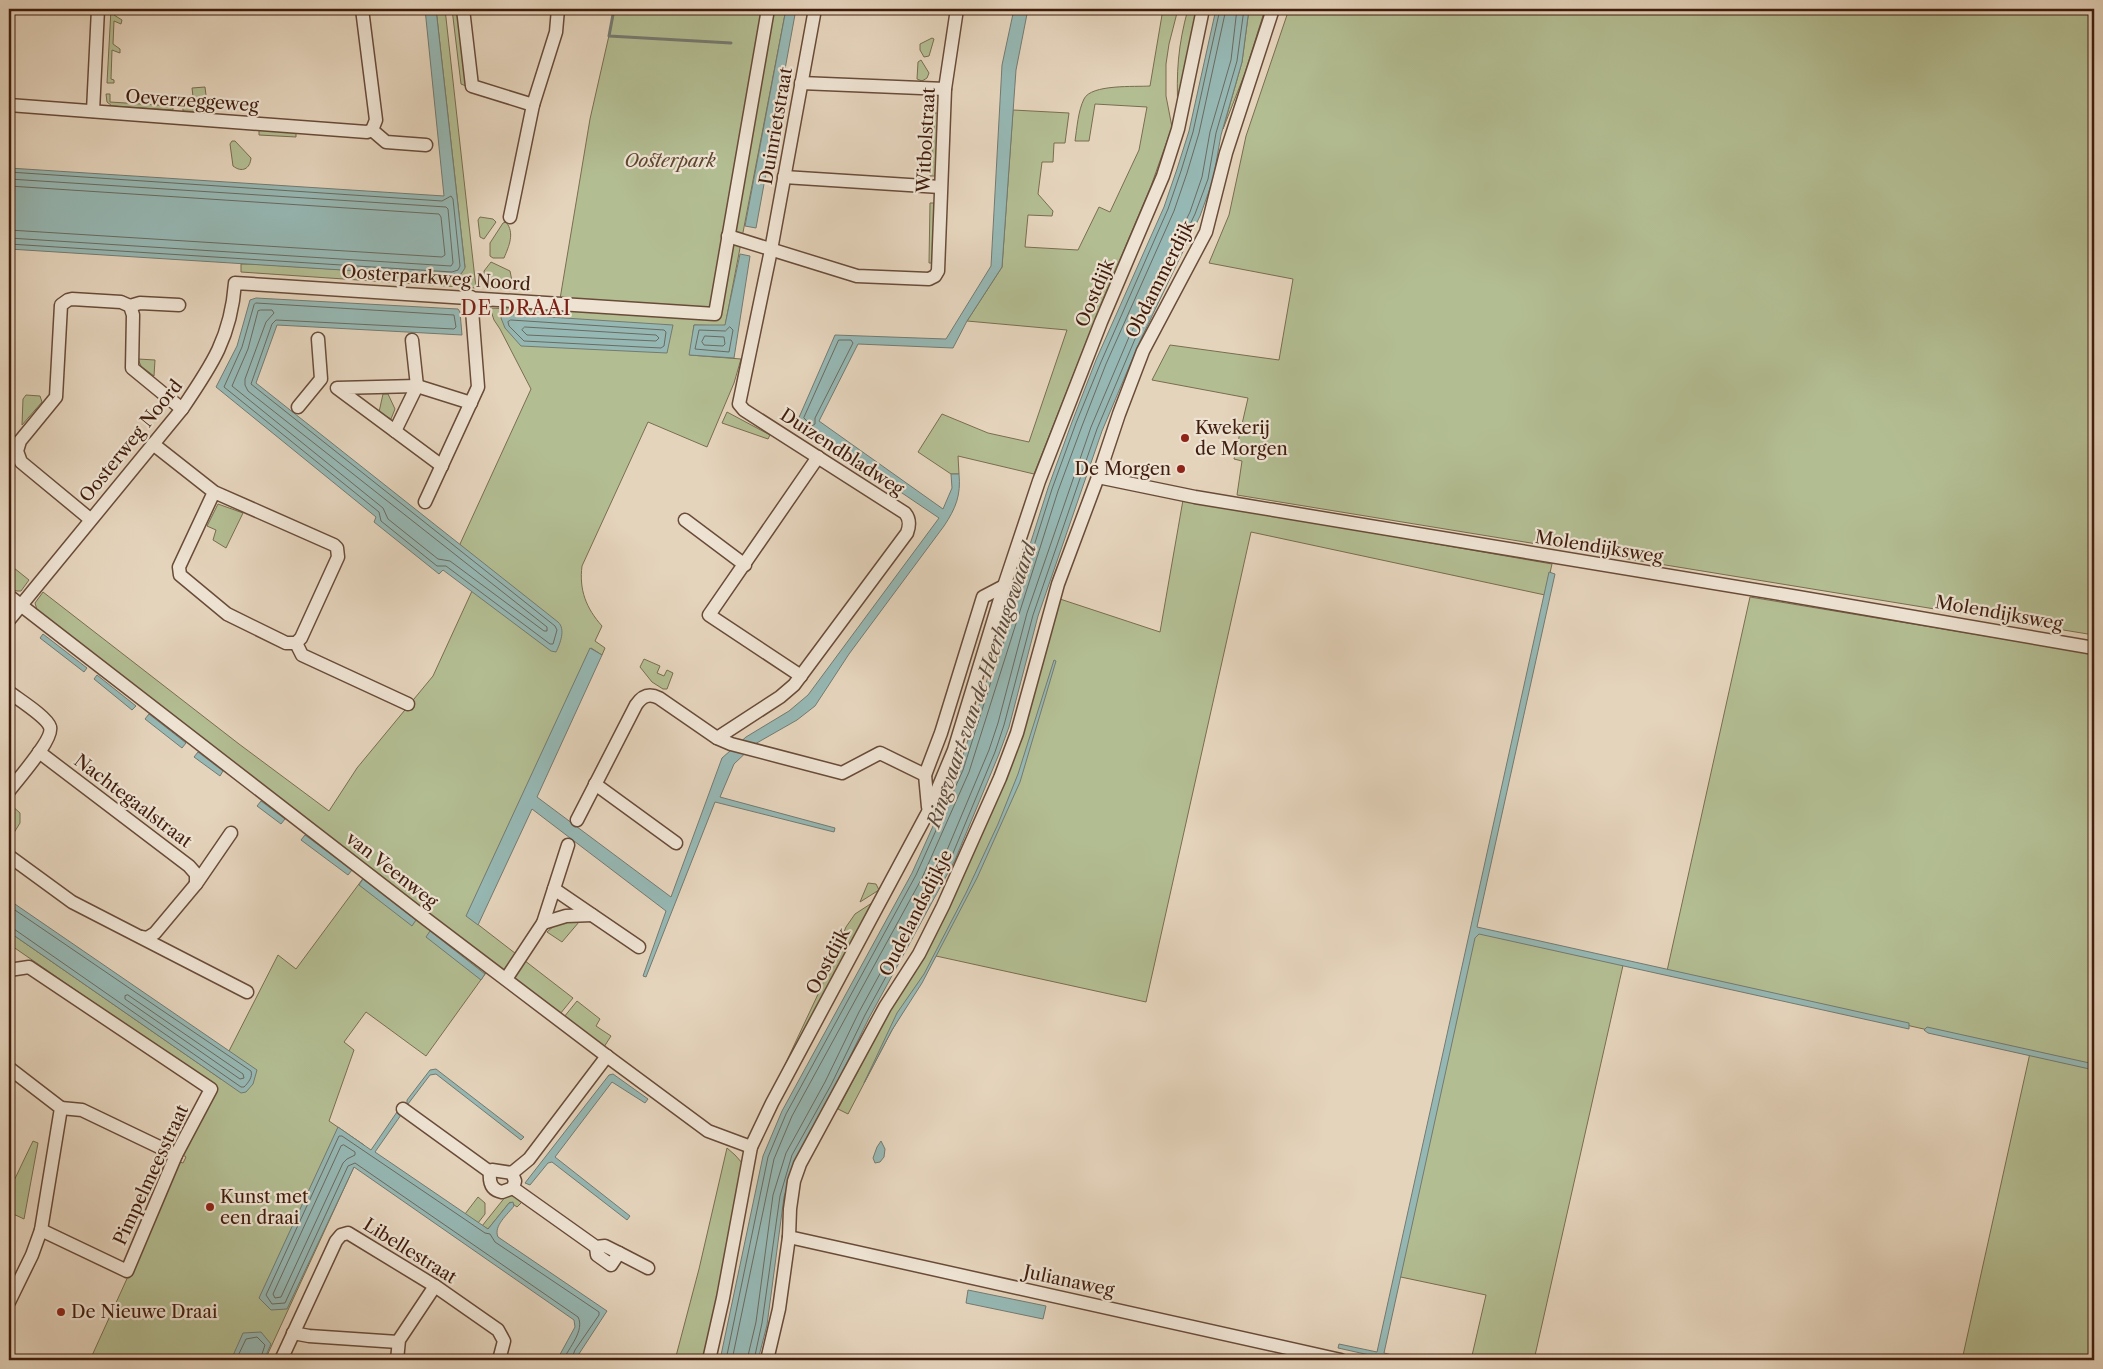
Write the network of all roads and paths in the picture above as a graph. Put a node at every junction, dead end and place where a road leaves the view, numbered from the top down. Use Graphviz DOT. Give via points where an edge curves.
graph roads {
  1 [pos="98,9"];
  2 [pos="362,9"];
  3 [pos="463,9"];
  4 [pos="558,9"];
  5 [pos="768,9"];
  6 [pos="815,9"];
  7 [pos="956,9"];
  8 [pos="1203,9"];
  9 [pos="1273,9"];
  10 [pos="801,82"];
  11 [pos="945,89"];
  12 [pos="9,105"];
  13 [pos="534,105"];
  14 [pos="93,111"];
  15 [pos="372,130"];
  16 [pos="426,145"];
  17 [pos="784,177"];
  18 [pos="940,187"];
  19 [pos="510,217"];
  20 [pos="728,236"];
  21 [pos="771,250"];
  22 [pos="235,283"];
  23 [pos="471,297"];
  24 [pos="179,305"];
  25 [pos="130,306"];
  26 [pos="318,339"];
  27 [pos="412,340"];
  28 [pos="322,379"];
  29 [pos="417,386"];
  30 [pos="337,388"];
  31 [pos="471,403"];
  32 [pos="298,407"];
  33 [pos="182,409"];
  34 [pos="395,431"];
  35 [pos="153,444"];
  36 [pos="818,457"];
  37 [pos="442,466"];
  38 [pos="1098,477"];
  39 [pos="214,492"];
  40 [pos="425,502"];
  41 [pos="90,519"];
  42 [pos="685,520"];
  43 [pos="745,565"];
  44 [pos="1004,586"];
  45 [pos="9,596"];
  46 [pos="21,605"];
  47 [pos="9,620"];
  48 [pos="296,643"];
  49 [pos="2094,648"];
  50 [pos="801,676"];
  51 [pos="9,692"];
  52 [pos="408,704"];
  53 [pos="717,738"];
  54 [pos="39,752"];
  55 [pos="925,775"];
  56 [pos="596,784"];
  57 [pos="9,790"];
  58 [pos="928,812"];
  59 [pos="577,820"];
  60 [pos="231,833"];
  61 [pos="676,843"];
  62 [pos="568,844"];
  63 [pos="9,856"];
  64 [pos="196,884"];
  65 [pos="554,889"];
  66 [pos="592,915"];
  67 [pos="542,923"];
  68 [pos="141,938"];
  69 [pos="639,947"];
  70 [pos="9,970"];
  71 [pos="506,979"];
  72 [pos="247,992"];
  73 [pos="607,1056"];
  74 [pos="9,1068"];
  75 [pos="61,1108"];
  76 [pos="403,1109"];
  77 [pos="751,1148"];
  78 [pos="176,1155"];
  79 [pos="490,1172"];
  80 [pos="512,1173"];
  81 [pos="504,1194"];
  82 [pos="41,1230"];
  83 [pos="789,1238"];
  84 [pos="648,1268"];
  85 [pos="435,1286"];
  86 [pos="9,1302"];
  87 [pos="293,1333"];
  88 [pos="398,1342"];
  89 [pos="281,1360"];
  90 [pos="397,1360"];
  91 [pos="499,1360"];
  92 [pos="709,1360"];
  93 [pos="767,1360"];
  94 [pos="1341,1360"];
  1 -- 14 [label="street"];
  2 -- 15 [label="street" via="376,120"];
  3 -- 13 [label="street" via="472,86"];
  4 -- 13 [label="street" via="556,32"];
  5 -- 20 [label="street, Oosterparkweg Noord"];
  6 -- 10 [label="street, Duinrietstraat"];
  7 -- 11 [label="street, Witbolstraat"];
  8 -- 44 [label="street, Oostdijk" via="1178,129 1163,176 1066,410"];
  9 -- 38 [label="street, Obdammerdijk" via="1226,153 1206,232 1144,351"];
  10 -- 11 [label="street"];
  10 -- 17 [label="street, Duinrietstraat"];
  11 -- 18 [label="street, Witbolstraat"];
  12 -- 14 [label="street, Oeverzeggeweg"];
  13 -- 19 [label="street"];
  14 -- 15 [label="street, Oeverzeggeweg" via="358,132"];
  15 -- 16 [label="street" via="386,142"];
  17 -- 18 [label="street"];
  17 -- 21 [label="street, Duinrietstraat"];
  18 -- 21 [label="street, Witbolstraat" via="937,274 929,279 857,276"];
  20 -- 21 [label="street"];
  20 -- 23 [label="street, Oosterparkweg Noord" via="715,314"];
  21 -- 36 [label="street, Duizendbladweg" via="740,406"];
  22 -- 23 [label="street, Oosterparkweg Noord"];
  22 -- 33 [label="street, Oosterweg Noord" via="232,313 216,358"];
  23 -- 31 [label="street" via="478,387"];
  24 -- 25 [label="street" via="140,303"];
  25 -- 33 [label="street" via="133,315 132,368"];
  25 -- 41 [label="street" via="121,302 72,299 62,305 56,397 18,446 21,462"];
  26 -- 28 [label="street"];
  27 -- 29 [label="street"];
  28 -- 30 [label="street"];
  28 -- 32 [label="street"];
  29 -- 30 [label="street"];
  29 -- 31 [label="street"];
  29 -- 34 [label="street"];
  30 -- 34 [label="street"];
  31 -- 37 [label="street"];
  33 -- 35 [label="street, Oosterweg Noord"];
  34 -- 37 [label="street"];
  35 -- 39 [label="street"];
  35 -- 41 [label="street, Oosterweg Noord"];
  36 -- 43 [label="street"];
  36 -- 50 [label="street, Duizendbladweg" via="904,513 910,525"];
  37 -- 40 [label="street"];
  38 -- 49 [label="street, Molendijksweg" via="1195,497"];
  38 -- 83 [label="street, Oudelandsdijkje" via="1058,584 1017,733 1000,778 943,906 800,1164 794,1181"];
  39 -- 48 [label="street" via="179,567 180,575 227,614 286,642"];
  39 -- 48 [label="street" via="336,548 338,557"];
  41 -- 46 [label="street, Oosterweg Noord"];
  42 -- 43 [label="street"];
  43 -- 50 [label="street" via="709,615"];
  44 -- 55 [label="street" via="983,597"];
  44 -- 58 [label="street, Oostdijk" via="963,724"];
  45 -- 46 [label="street"];
  46 -- 47 [label="street, Oosterweg Noord"];
  46 -- 71 [label="street, van Veenweg"];
  48 -- 52 [label="street" via="302,655"];
  50 -- 53 [label="street, Duizendbladweg" via="780,697"];
  51 -- 54 [label="street" via="50,725 50,734"];
  53 -- 55 [label="street" via="751,751 842,773 880,753"];
  53 -- 56 [label="street" via="654,695 643,697"];
  54 -- 57 [label="street"];
  54 -- 64 [label="street, Nachtegaalstraat" via="189,866 196,874"];
  55 -- 58 [label="street"];
  56 -- 59 [label="street"];
  56 -- 61 [label="street"];
  58 -- 77 [label="street, Oostdijk" via="772,1102"];
  60 -- 64 [label="street"];
  62 -- 65 [label="street"];
  63 -- 68 [label="street" via="72,902"];
  64 -- 68 [label="street" via="155,934"];
  65 -- 66 [label="street"];
  65 -- 67 [label="street"];
  66 -- 67 [label="street" via="566,916"];
  66 -- 69 [label="street"];
  67 -- 71 [label="street"];
  68 -- 72 [label="street"];
  70 -- 78 [label="street, Pimpelmeesstraat" via="29,967 211,1089"];
  71 -- 73 [label="street, van Veenweg"];
  73 -- 77 [label="street, van Veenweg" via="708,1131"];
  73 -- 80 [label="street" via="529,1159"];
  74 -- 75 [label="street"];
  75 -- 78 [label="street" via="82,1110"];
  75 -- 82 [label="street"];
  76 -- 79 [label="street"];
  77 -- 92 [label="street, Oostdijk"];
  78 -- 82 [label="street, Pimpelmeesstraat" via="127,1271"];
  79 -- 80 [label="street"];
  79 -- 81 [label="street" via="492,1187"];
  80 -- 81 [label="street" via="515,1181"];
  81 -- 84 [label="street" via="596,1247 597,1255 611,1265 619,1253"];
  82 -- 86 [label="street"];
  83 -- 93 [label="street, Oudelandsdijkje" via="779,1309"];
  83 -- 94 [label="street, Julianaweg"];
  85 -- 87 [label="street, Libellestraat" via="352,1234 345,1234 336,1241"];
  85 -- 88 [label="street"];
  85 -- 91 [label="street, Libellestraat" via="498,1330 504,1341"];
  87 -- 88 [label="street"];
  87 -- 89 [label="street, Libellestraat"];
  88 -- 90 [label="street"];
}
